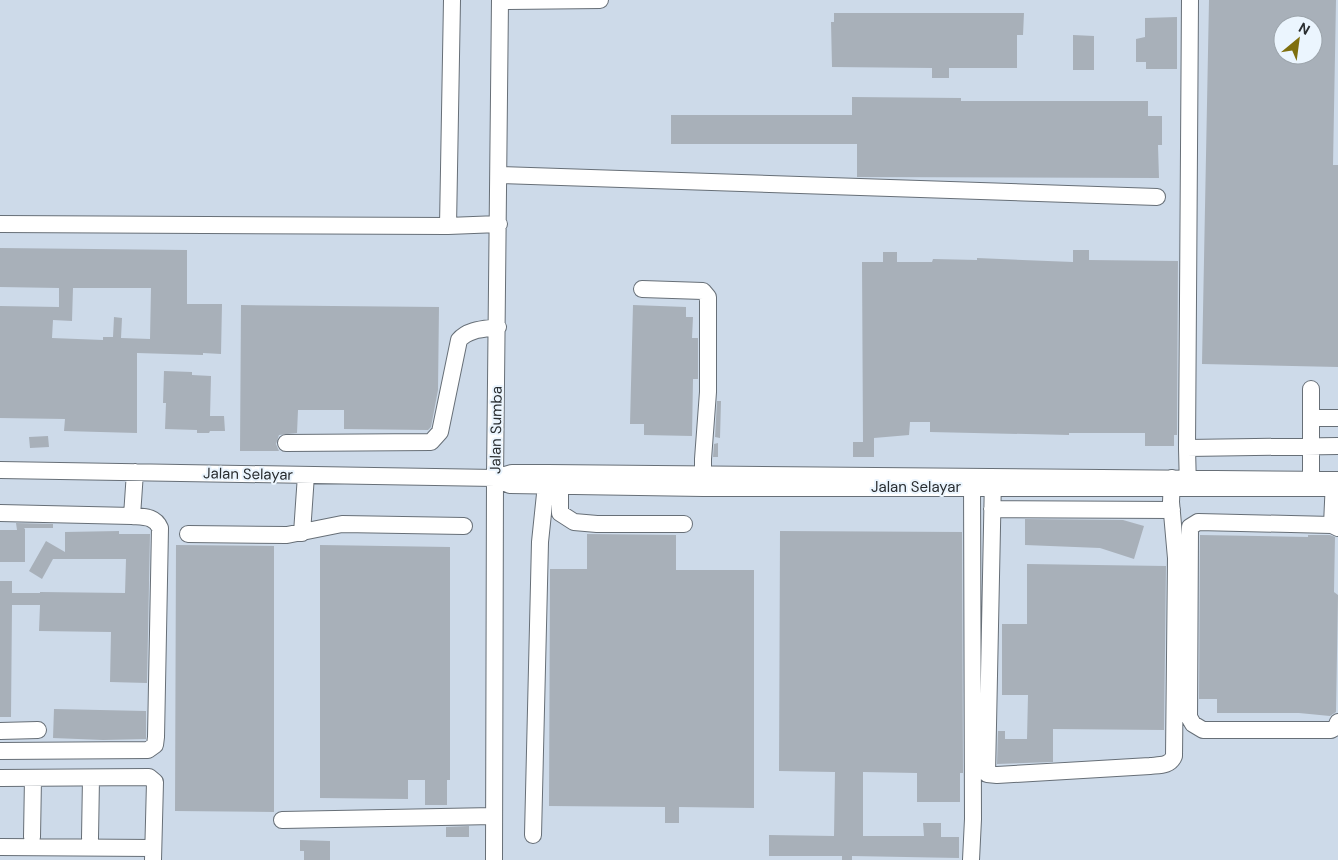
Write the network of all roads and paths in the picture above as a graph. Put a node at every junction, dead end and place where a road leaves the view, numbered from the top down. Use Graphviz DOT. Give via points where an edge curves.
graph roads {
  1 [pos="452,0"];
  2 [pos="500,0"];
  3 [pos="600,0"];
  4 [pos="1190,0"];
  5 [pos="499,175"];
  6 [pos="1157,197"];
  7 [pos="0,224"];
  8 [pos="499,224"];
  9 [pos="448,226"];
  10 [pos="642,289"];
  11 [pos="498,327"];
  12 [pos="1311,389"];
  13 [pos="1312,418"];
  14 [pos="1338,418"];
  15 [pos="286,443"];
  16 [pos="1312,446"];
  17 [pos="1338,446"];
  18 [pos="1187,448"];
  19 [pos="0,470"];
  20 [pos="134,472"];
  21 [pos="306,474"];
  22 [pos="495,478"];
  23 [pos="551,481"];
  24 [pos="703,481"];
  25 [pos="972,482"];
  26 [pos="993,482"];
  27 [pos="1180,483"];
  28 [pos="1312,484"];
  29 [pos="1336,484"];
  30 [pos="992,509"];
  31 [pos="1172,510"];
  32 [pos="544,512"];
  33 [pos="0,513"];
  34 [pos="560,513"];
  35 [pos="132,516"];
  36 [pos="684,524"];
  37 [pos="464,526"];
  38 [pos="1335,526"];
  39 [pos="188,534"];
  40 [pos="302,534"];
  41 [pos="1338,722"];
  42 [pos="38,730"];
  43 [pos="0,731"];
  44 [pos="0,751"];
  45 [pos="0,778"];
  46 [pos="32,778"];
  47 [pos="91,778"];
  48 [pos="494,816"];
  49 [pos="282,820"];
  50 [pos="533,835"];
  51 [pos="0,836"];
  52 [pos="32,837"];
  53 [pos="90,838"];
  54 [pos="0,847"];
  55 [pos="153,849"];
  56 [pos="494,860"];
  57 [pos="971,860"];
  1 -- 9 [label="street"];
  2 -- 3 [label="street"];
  2 -- 5 [label="street, Jalan Sumba"];
  4 -- 18 [label="street"];
  5 -- 6 [label="street"];
  5 -- 8 [label="street, Jalan Sumba"];
  7 -- 9 [label="street"];
  8 -- 9 [label="street"];
  8 -- 11 [label="street, Jalan Sumba"];
  10 -- 24 [label="street" via="703,291 708,297 708,392"];
  11 -- 15 [label="street" via="473,331 459,340 440,432 431,442"];
  11 -- 22 [label="street, Jalan Sumba"];
  12 -- 13 [label="street"];
  13 -- 14 [label="street"];
  13 -- 16 [label="street"];
  16 -- 17 [label="street"];
  16 -- 18 [label="street"];
  16 -- 28 [label="street"];
  18 -- 27 [label="street"];
  19 -- 20 [label="street, Jalan Selayar"];
  20 -- 21 [label="street, Jalan Selayar"];
  20 -- 35 [label="street"];
  21 -- 22 [label="street, Jalan Selayar"];
  21 -- 40 [label="street"];
  22 -- 23 [label="street, Jalan Selayar" via="510,485"];
  22 -- 48 [label="street, Jalan Sumba"];
  23 -- 24 [label="street, Jalan Selayar"];
  23 -- 32 [label="street"];
  23 -- 34 [label="street"];
  24 -- 25 [label="street, Jalan Selayar"];
  25 -- 26 [label="street, Jalan Selayar"];
  25 -- 57 [label="street"];
  26 -- 27 [label="street, Jalan Selayar"];
  26 -- 30 [label="street"];
  27 -- 28 [label="street, Jalan Selayar"];
  27 -- 31 [label="street"];
  28 -- 29 [label="street, Jalan Selayar"];
  29 -- 38 [label="street"];
  30 -- 31 [label="street"];
  30 -- 31 [label="street" via="987,774 997,775 1150,766 1172,761 1176,558"];
  32 -- 34 [label="street"];
  32 -- 50 [label="street"];
  33 -- 35 [label="street"];
  34 -- 36 [label="street" via="574,522"];
  35 -- 44 [label="street" via="153,519 160,528 155,745 148,750"];
  37 -- 40 [label="street" via="342,524"];
  38 -- 41 [label="street" via="1192,524 1189,717 1203,730 1331,730"];
  39 -- 40 [label="street"];
  42 -- 43 [label="street"];
  45 -- 46 [label="street"];
  46 -- 47 [label="street"];
  46 -- 52 [label="street"];
  47 -- 53 [label="street"];
  47 -- 55 [label="street" via="153,779 156,796"];
  48 -- 49 [label="street"];
  48 -- 56 [label="street, Jalan Sumba"];
  51 -- 52 [label="street"];
  52 -- 53 [label="street"];
  53 -- 55 [label="street"];
  54 -- 55 [label="street"];
}
